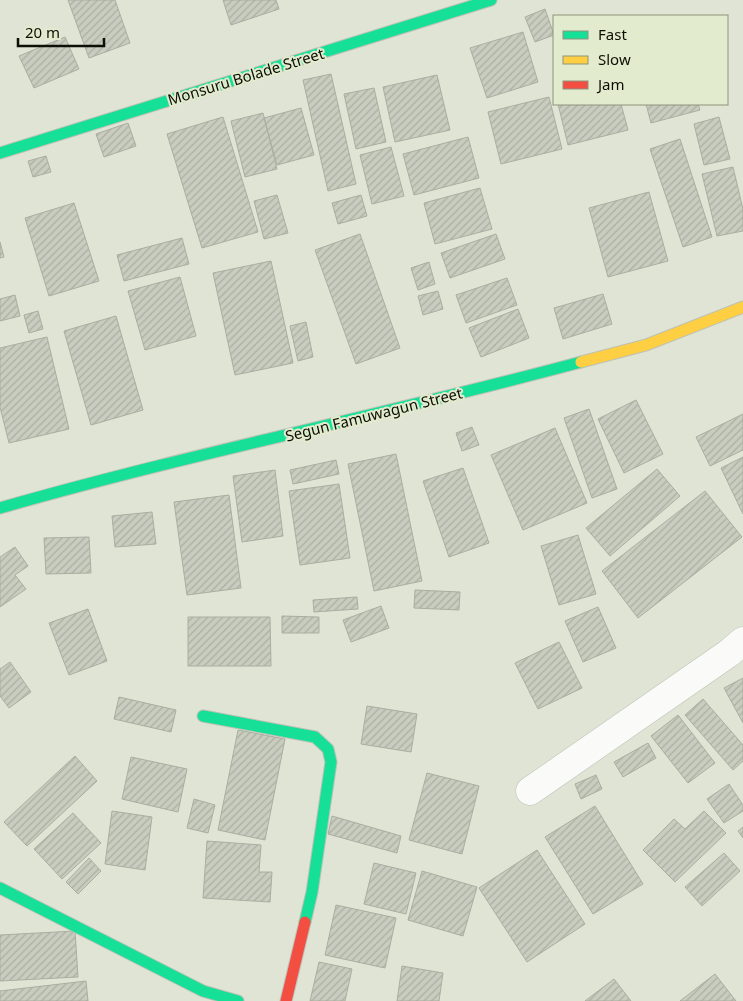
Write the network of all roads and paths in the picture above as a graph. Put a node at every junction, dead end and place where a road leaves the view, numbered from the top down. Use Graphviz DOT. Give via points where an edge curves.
graph roads {
  1 [pos="491,0"];
  2 [pos="0,153"];
  3 [pos="743,307"];
  4 [pos="0,508"];
  5 [pos="743,641"];
  6 [pos="203,716"];
  7 [pos="530,791"];
  8 [pos="0,888"];
  9 [pos="202,996"];
  10 [pos="238,1001"];
  11 [pos="286,1001"];
  1 -- 2 [label="street, Monsuru Bolade Street"];
  3 -- 4 [label="street, Segun Famuwagun Street" via="646,345 490,387 81,485"];
  5 -- 7 [label="street"];
  6 -- 11 [label="street" via="314,737 328,749 331,762 312,892"];
  8 -- 9 [label="street"];
  9 -- 10 [label="street"];
}
